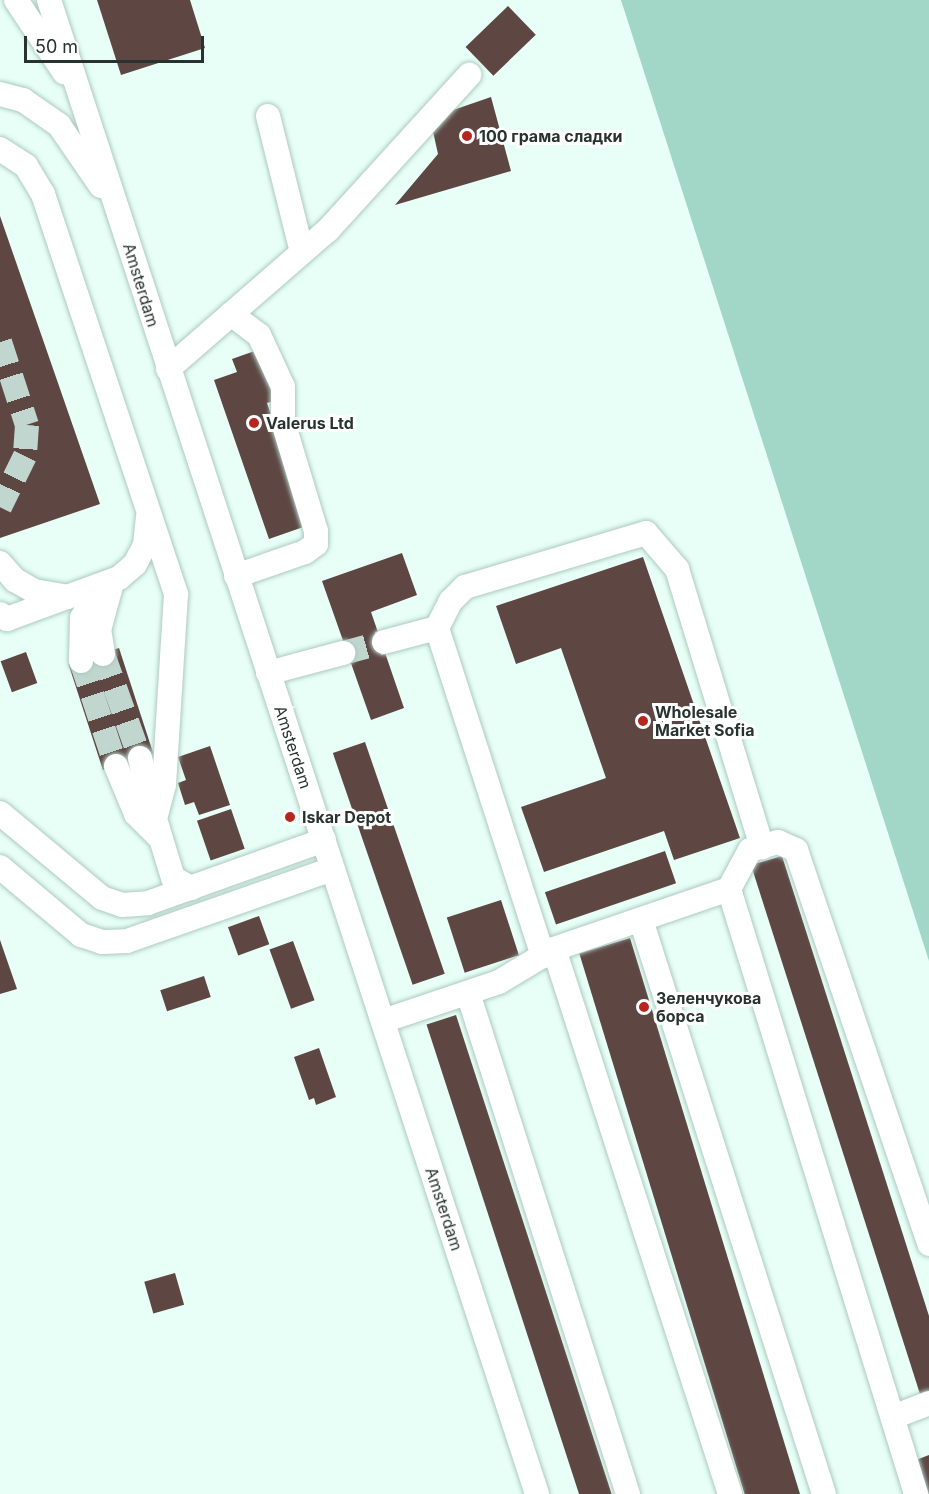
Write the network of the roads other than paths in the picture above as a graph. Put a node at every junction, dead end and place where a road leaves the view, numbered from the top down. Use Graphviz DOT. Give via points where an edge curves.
graph roads {
  1 [pos="16,0"];
  2 [pos="49,0"];
  3 [pos="469,75"];
  4 [pos="0,94"];
  5 [pos="80,94"];
  6 [pos="268,116"];
  7 [pos="0,149"];
  8 [pos="118,210"];
  9 [pos="302,252"];
  10 [pos="231,314"];
  11 [pos="168,369"];
  12 [pos="146,504"];
  13 [pos="0,563"];
  14 [pos="236,576"];
  15 [pos="107,583"];
  16 [pos="0,584"];
  17 [pos="68,597"];
  18 [pos="36,610"];
  19 [pos="2,618"];
  20 [pos="437,628"];
  21 [pos="384,642"];
  22 [pos="343,653"];
  23 [pos="92,657"];
  24 [pos="268,673"];
  25 [pos="140,758"];
  26 [pos="116,766"];
  27 [pos="0,813"];
  28 [pos="157,829"];
  29 [pos="324,840"];
  30 [pos="762,846"];
  31 [pos="0,867"];
  32 [pos="333,869"];
  33 [pos="9,887"];
  34 [pos="191,888"];
  35 [pos="729,889"];
  36 [pos="641,920"];
  37 [pos="548,953"];
  38 [pos="468,993"];
  39 [pos="383,1021"];
  40 [pos="929,1244"];
  41 [pos="929,1403"];
  42 [pos="893,1417"];
  43 [pos="537,1494"];
  44 [pos="628,1494"];
  45 [pos="730,1494"];
  46 [pos="824,1494"];
  47 [pos="916,1494"];
  1 -- 5 [label="street"];
  2 -- 5 [label="street, Amsterdam"];
  3 -- 9 [label="street" via="328,230"];
  4 -- 8 [label="street" via="23,100 60,125"];
  5 -- 8 [label="street, Amsterdam"];
  6 -- 9 [label="street"];
  7 -- 12 [label="street" via="26,166 43,194"];
  8 -- 11 [label="street, Amsterdam"];
  9 -- 10 [label="street"];
  10 -- 11 [label="street"];
  10 -- 14 [label="street" via="259,335 283,387 283,422 316,531 316,544 305,552"];
  11 -- 14 [label="street, Amsterdam"];
  12 -- 15 [label="street" via="149,525 145,546 135,564"];
  12 -- 28 [label="street" via="176,594 164,785"];
  13 -- 17 [label="street" via="34,591"];
  14 -- 24 [label="street, Amsterdam"];
  15 -- 17 [label="street"];
  15 -- 23 [label="street" via="82,618"];
  16 -- 18 [label="street" via="11,596"];
  17 -- 18 [label="street"];
  18 -- 19 [label="street"];
  20 -- 21 [label="street"];
  20 -- 30 [label="street" via="451,601 465,587 646,533 677,569"];
  20 -- 37 [label="street"];
  22 -- 24 [label="street"];
  24 -- 29 [label="street, Amsterdam"];
  25 -- 28 [label="street"];
  26 -- 28 [label="street" via="136,814"];
  27 -- 34 [label="street" via="102,898 122,905 148,903"];
  28 -- 34 [label="street" via="174,878"];
  29 -- 32 [label="street, Amsterdam"];
  29 -- 34 [label="street"];
  30 -- 35 [label="street" via="750,850"];
  30 -- 40 [label="street" via="778,842 796,850"];
  31 -- 33 [label="street"];
  32 -- 33 [label="street" via="127,941 102,942 81,935"];
  32 -- 39 [label="street, Amsterdam"];
  35 -- 36 [label="street"];
  35 -- 42 [label="street"];
  36 -- 37 [label="street"];
  36 -- 46 [label="street"];
  37 -- 38 [label="street" via="500,982"];
  37 -- 45 [label="street"];
  38 -- 39 [label="street"];
  38 -- 44 [label="street"];
  39 -- 43 [label="street, Amsterdam"];
  41 -- 42 [label="street"];
  42 -- 47 [label="street"];
}
